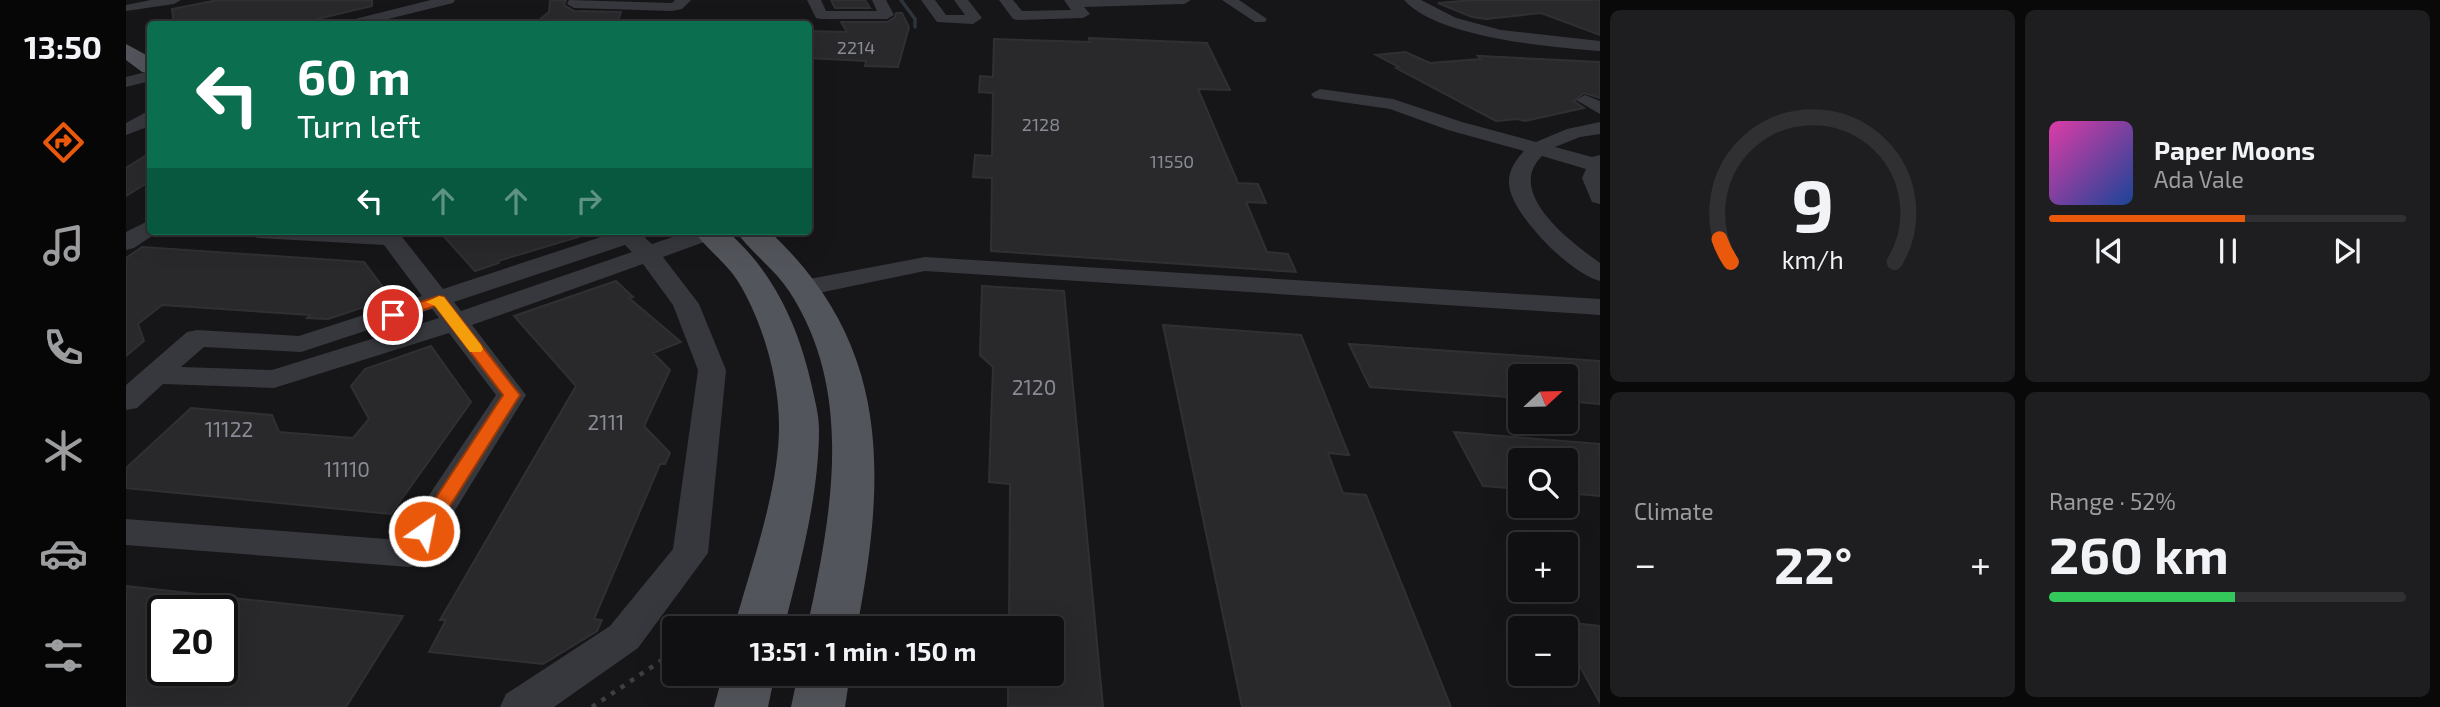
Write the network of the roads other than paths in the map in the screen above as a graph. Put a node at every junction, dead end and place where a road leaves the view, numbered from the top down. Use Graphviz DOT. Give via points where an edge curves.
graph roads {
  1 [pos="174,0"];
  2 [pos="448,0"];
  3 [pos="576,0"];
  4 [pos="684,0"];
  5 [pos="814,0"];
  6 [pos="879,0"];
  7 [pos="928,0"];
  8 [pos="961,0"];
  9 [pos="1006,0"];
  10 [pos="1184,0"];
  11 [pos="1229,0"];
  12 [pos="1411,0"];
  13 [pos="1072,1"];
  14 [pos="131,8"];
  15 [pos="1260,19"];
  16 [pos="364,21"];
  17 [pos="1600,46"];
  18 [pos="126,50"];
  19 [pos="147,65"];
  20 [pos="1320,94"];
  21 [pos="143,114"];
  22 [pos="1600,128"];
  23 [pos="126,129"];
  24 [pos="1537,149"];
  25 [pos="1599,164"];
  26 [pos="1600,197"];
  27 [pos="147,206"];
  28 [pos="126,222"];
  29 [pos="147,226"];
  30 [pos="147,228"];
  31 [pos="334,235"];
  32 [pos="672,235"];
  33 [pos="724,235"];
  34 [pos="729,235"];
  35 [pos="635,238"];
  36 [pos="126,243"];
  37 [pos="1600,274"];
  38 [pos="804,288"];
  39 [pos="1600,307"];
  40 [pos="447,311"];
  41 [pos="156,375"];
  42 [pos="126,401"];
  43 [pos="126,533"];
  44 [pos="748,616"];
  45 [pos="834,616"];
  46 [pos="746,686"];
  47 [pos="822,686"];
  48 [pos="521,707"];
  49 [pos="741,707"];
  50 [pos="818,707"];
  1 -- 14 [label="street"];
  2 -- 16 [label="street"];
  3 -- 4 [label="street" via="574,4 659,7 677,6"];
  5 -- 6 [label="street" via="821,15 887,15"];
  7 -- 8 [label="street" via="942,19 973,20"];
  9 -- 13 [label="street" via="1018,16 1083,14"];
  10 -- 13 [label="street"];
  11 -- 15 [label="street"];
  12 -- 17 [label="street" via="1440,17 1486,30"];
  18 -- 19 [label="main road"];
  20 -- 24 [label="street" via="1393,104"];
  21 -- 23 [label="street" via="140,125"];
  22 -- 24 [label="street" via="1562,136"];
  24 -- 25 [label="street"];
  24 -- 37 [label="street" via="1522,166 1519,188 1541,225"];
  25 -- 26 [label="street" via="1593,178"];
  27 -- 28 [label="street"];
  28 -- 29 [label="street"];
  30 -- 36 [label="street"];
  31 -- 40 [label="street" via="391,238"];
  32 -- 35 [label="street"];
  33 -- 44 [label="main road" via="775,315 789,361 799,425 794,481"];
  34 -- 38 [label="main road" via="782,260"];
  35 -- 40 [label="street"];
  35 -- 48 [label="street" via="686,304 712,370 690,553 624,637"];
  38 -- 39 [label="street" via="925,264"];
  38 -- 45 [label="main road" via="836,357 853,447 852,516"];
  40 -- 41 [label="street" via="274,379"];
  40 -- 41 [label="street" via="300,344 197,338"];
  40 -- 43 [label="street" via="511,395 410,554"];
  41 -- 42 [label="street"];
  46 -- 49 [label="main road"];
  47 -- 50 [label="main road"];
}
